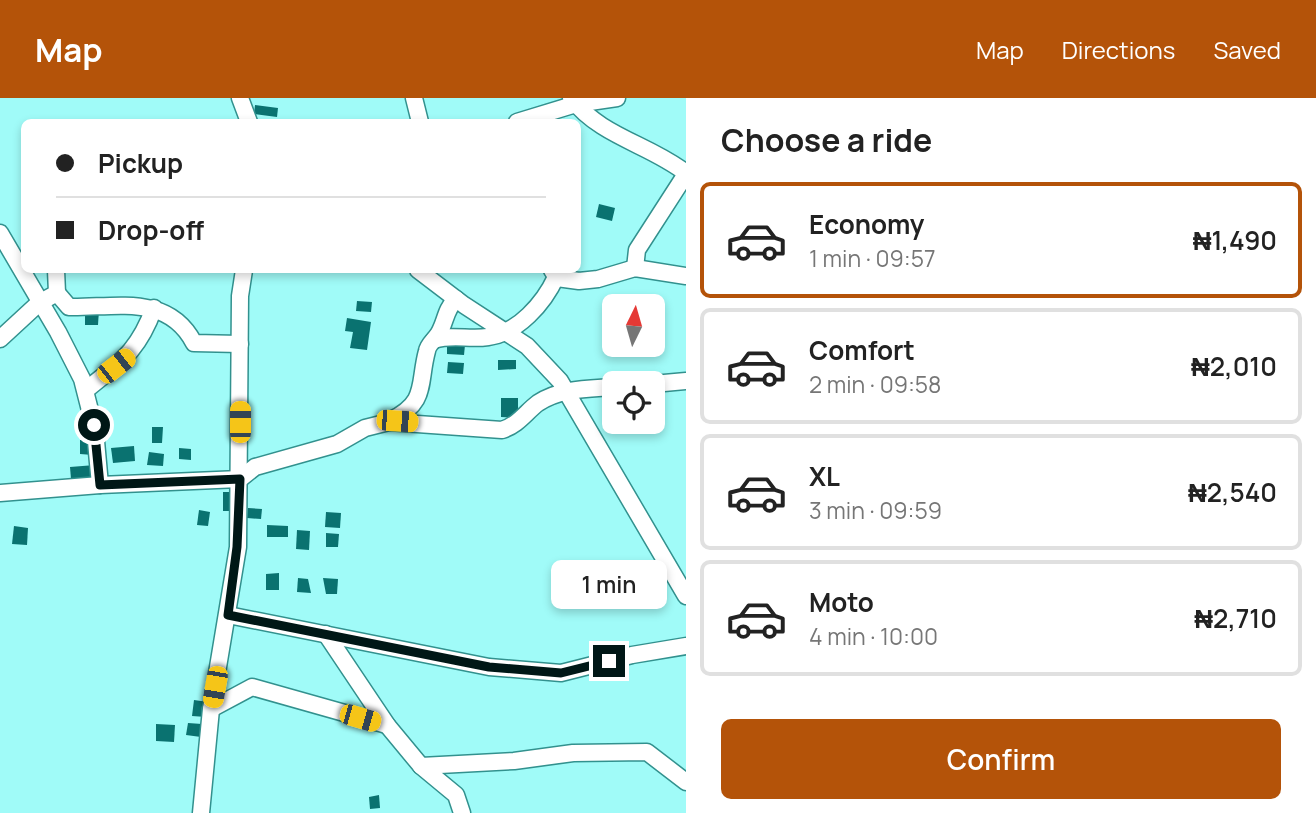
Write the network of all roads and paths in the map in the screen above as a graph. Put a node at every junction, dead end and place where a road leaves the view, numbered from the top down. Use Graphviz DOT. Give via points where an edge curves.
graph roads {
  1 [pos="240,98"];
  2 [pos="251,98"];
  3 [pos="414,98"];
  4 [pos="617,98"];
  5 [pos="574,101"];
  6 [pos="249,119"];
  7 [pos="250,119"];
  8 [pos="419,119"];
  9 [pos="525,119"];
  10 [pos="686,174"];
  11 [pos="2,238"];
  12 [pos="13,258"];
  13 [pos="635,268"];
  14 [pos="22,273"];
  15 [pos="56,273"];
  16 [pos="244,273"];
  17 [pos="422,273"];
  18 [pos="554,273"];
  19 [pos="686,276"];
  20 [pos="57,293"];
  21 [pos="456,299"];
  22 [pos="39,303"];
  23 [pos="154,308"];
  24 [pos="507,331"];
  25 [pos="0,339"];
  26 [pos="433,340"];
  27 [pos="240,344"];
  28 [pos="686,381"];
  29 [pos="665,383"];
  30 [pos="602,388"];
  31 [pos="86,390"];
  32 [pos="565,391"];
  33 [pos="389,422"];
  34 [pos="241,448"];
  35 [pos="240,479"];
  36 [pos="211,480"];
  37 [pos="100,485"];
  38 [pos="0,493"];
  39 [pos="686,596"];
  40 [pos="228,615"];
  41 [pos="326,634"];
  42 [pos="686,646"];
  43 [pos="211,709"];
  44 [pos="387,725"];
  45 [pos="421,766"];
  46 [pos="686,782"];
  47 [pos="201,813"];
  48 [pos="462,813"];
  1 -- 6 [label="street"];
  2 -- 7 [label="street"];
  3 -- 8 [label="street"];
  4 -- 5 [label="street"];
  5 -- 9 [label="street"];
  5 -- 10 [label="street" via="599,127 668,160"];
  10 -- 13 [label="street" via="637,250"];
  11 -- 12 [label="street"];
  13 -- 18 [label="street" via="579,281"];
  13 -- 19 [label="street"];
  14 -- 22 [label="street"];
  15 -- 20 [label="street"];
  16 -- 27 [label="street"];
  17 -- 21 [label="street"];
  18 -- 24 [label="street" via="540,302"];
  20 -- 22 [label="street"];
  20 -- 23 [label="street" via="69,307"];
  21 -- 24 [label="street"];
  21 -- 26 [label="street" via="446,309"];
  22 -- 25 [label="street"];
  22 -- 31 [label="street"];
  23 -- 27 [label="street" via="174,317 194,342"];
  23 -- 31 [label="street" via="130,355"];
  24 -- 26 [label="street" via="489,337"];
  24 -- 32 [label="street" via="527,346"];
  26 -- 33 [label="street" via="413,406"];
  27 -- 34 [label="street"];
  28 -- 29 [label="street"];
  30 -- 32 [label="street"];
  31 -- 37 [label="street" via="97,438"];
  32 -- 33 [label="street" via="537,404 502,430"];
  32 -- 39 [label="street"];
  33 -- 35 [label="street" via="365,428 337,444 255,467"];
  34 -- 35 [label="street"];
  34 -- 36 [label="street" via="230,465"];
  35 -- 36 [label="street"];
  35 -- 40 [label="street"];
  36 -- 37 [label="street"];
  37 -- 38 [label="street"];
  40 -- 41 [label="street"];
  40 -- 43 [label="street"];
  41 -- 42 [label="street" via="489,667 561,673"];
  41 -- 44 [label="street"];
  43 -- 44 [label="street" via="252,687"];
  43 -- 47 [label="street"];
  44 -- 45 [label="street"];
  45 -- 46 [label="street" via="573,753 647,752"];
  45 -- 48 [label="street" via="456,795"];
}
